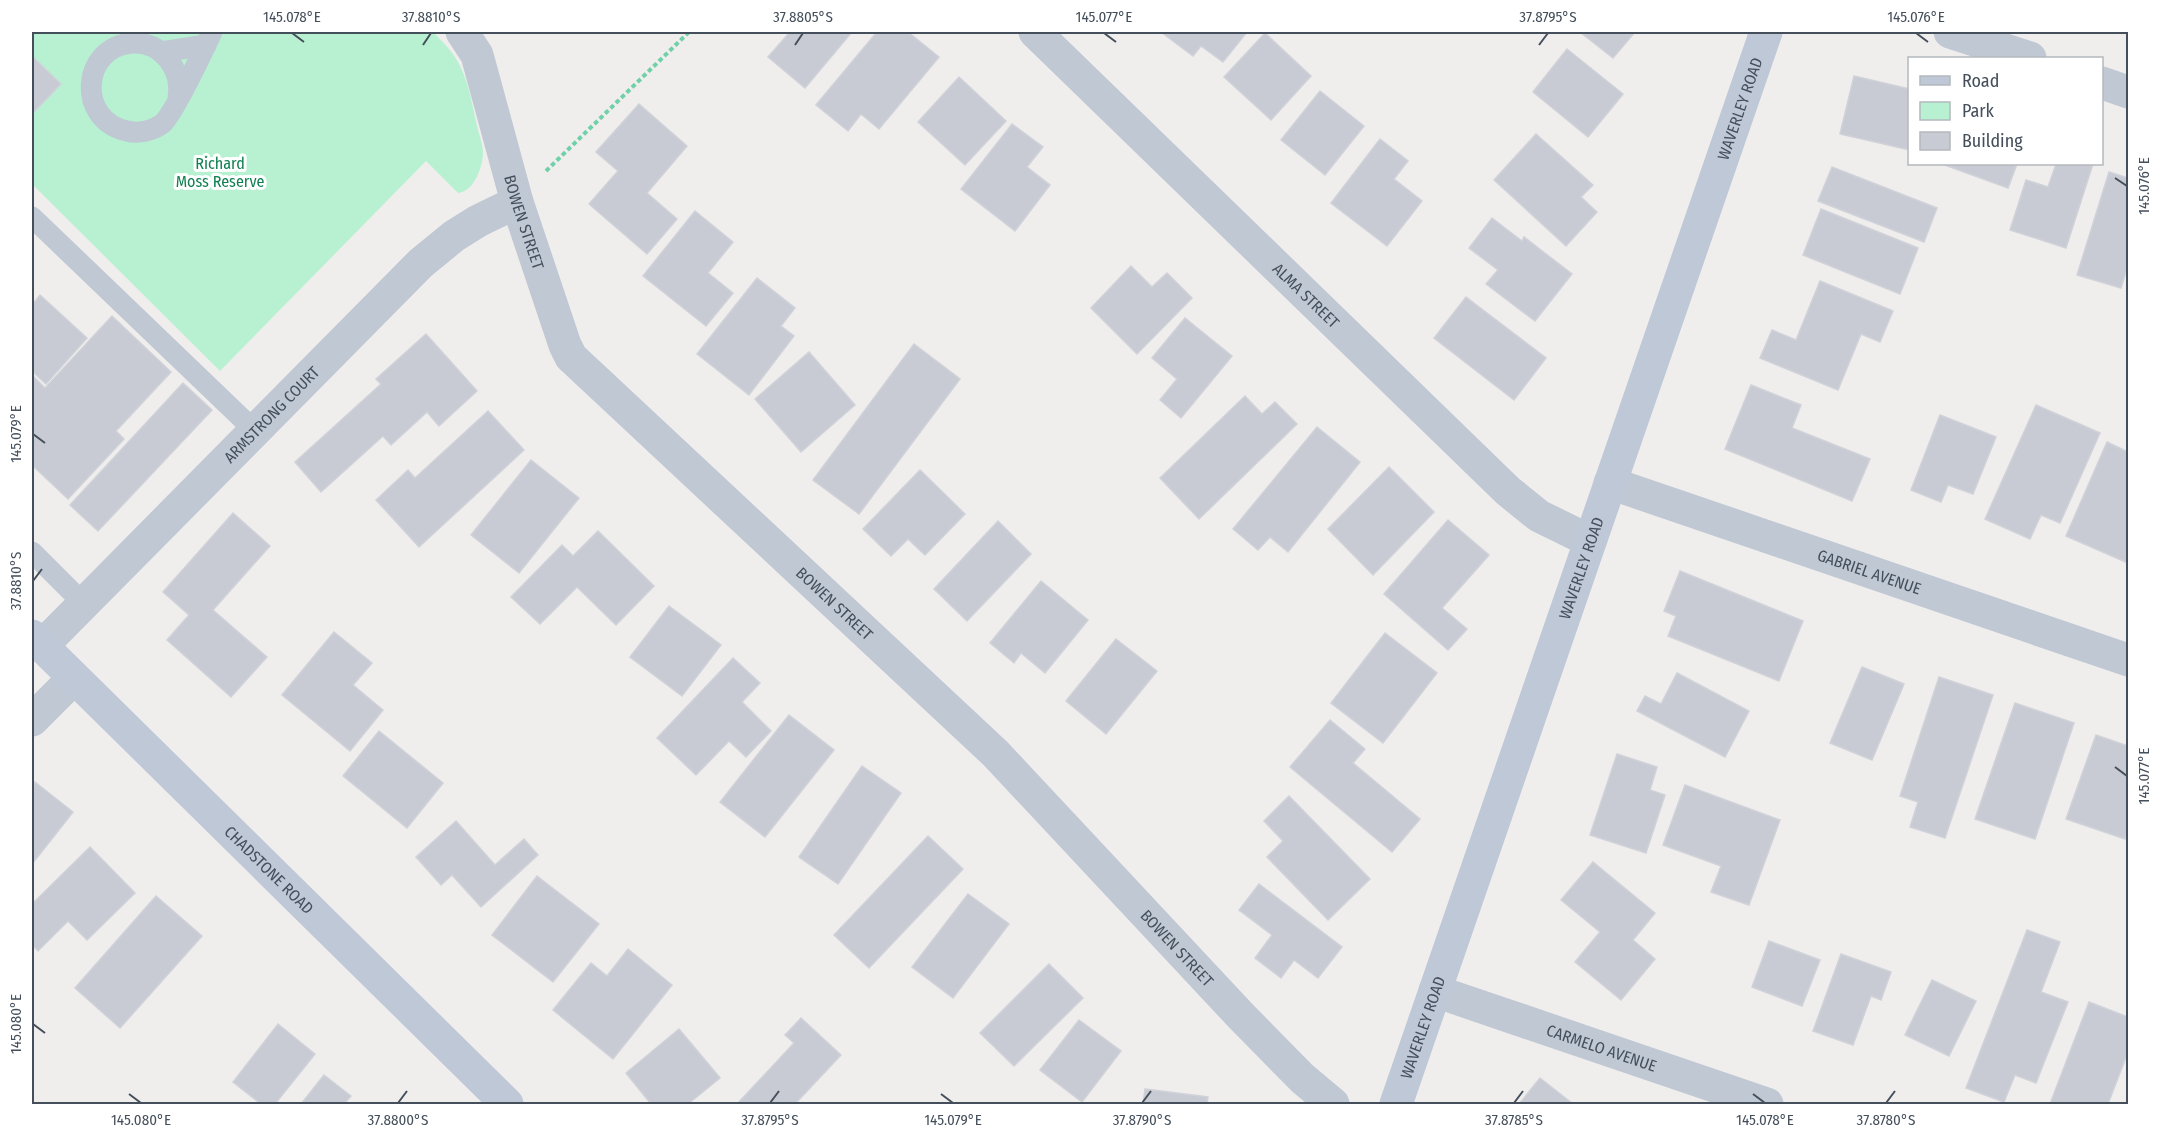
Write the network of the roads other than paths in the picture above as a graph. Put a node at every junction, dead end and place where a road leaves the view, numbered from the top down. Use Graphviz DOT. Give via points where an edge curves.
graph roads {
  1 [pos="462,32"];
  2 [pos="1035,32"];
  3 [pos="1766,32"];
  4 [pos="1950,32"];
  5 [pos="209,38"];
  6 [pos="161,52"];
  7 [pos="2027,57"];
  8 [pos="2103,83"];
  9 [pos="2128,92"];
  10 [pos="178,98"];
  11 [pos="517,202"];
  12 [pos="32,217"];
  13 [pos="255,431"];
  14 [pos="1610,483"];
  15 [pos="1590,542"];
  16 [pos="32,552"];
  17 [pos="85,605"];
  18 [pos="37,641"];
  19 [pos="2128,660"];
  20 [pos="74,678"];
  21 [pos="32,720"];
  22 [pos="1435,991"];
  23 [pos="507,1104"];
  24 [pos="1333,1104"];
  25 [pos="1396,1104"];
  26 [pos="1767,1104"];
  1 -- 11 [label="street, BOWEN STREET" via="477,55"];
  2 -- 15 [label="street, ALMA STREET" via="1508,491 1539,516"];
  3 -- 14 [label="main road, WAVERLEY ROAD"];
  4 -- 7 [label="street"];
  5 -- 6 [label="lane"];
  5 -- 10 [label="lane"];
  6 -- 10 [label="lane" via="177,74"];
  6 -- 10 [label="lane" via="132,43 105,55 91,82 93,105 104,121 133,132 162,123"];
  8 -- 9 [label="street"];
  11 -- 13 [label="street, ARMSTRONG COURT" via="454,236 421,263"];
  11 -- 24 [label="street, BOWEN STREET" via="572,357 994,753 1241,1016"];
  12 -- 13 [label="lane"];
  13 -- 17 [label="street, ARMSTRONG COURT"];
  14 -- 15 [label="main road, WAVERLEY ROAD"];
  14 -- 19 [label="street, GABRIEL AVENUE"];
  15 -- 22 [label="main road, WAVERLEY ROAD"];
  16 -- 17 [label="lane"];
  17 -- 18 [label="street, ARMSTRONG COURT"];
  18 -- 20 [label="main road, CHADSTONE ROAD"];
  20 -- 21 [label="street"];
  20 -- 23 [label="main road, CHADSTONE ROAD"];
  22 -- 25 [label="main road, WAVERLEY ROAD"];
  22 -- 26 [label="street, CARMELO AVENUE"];
}
